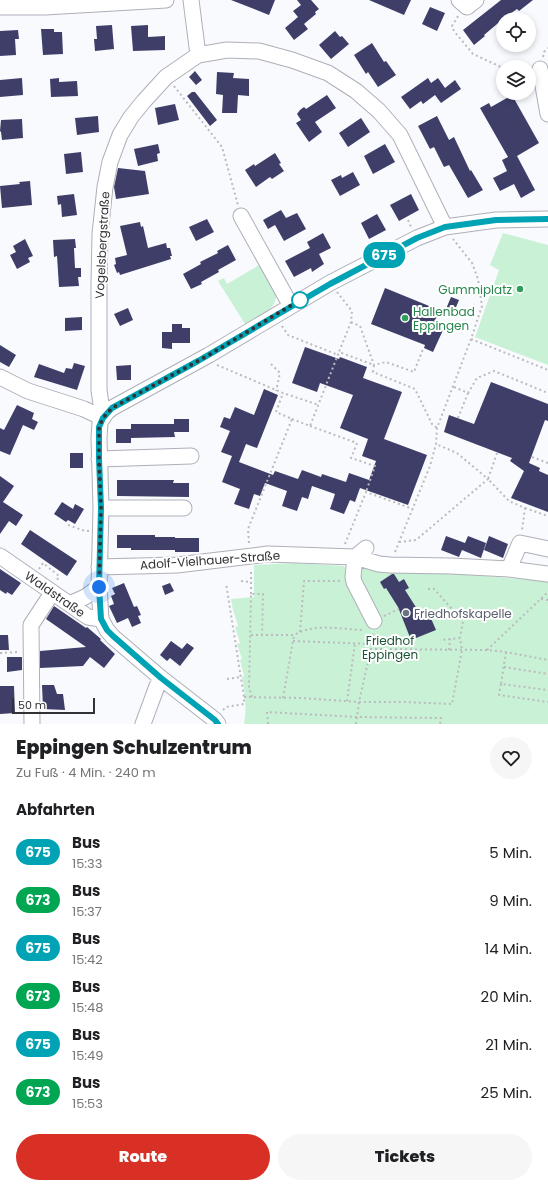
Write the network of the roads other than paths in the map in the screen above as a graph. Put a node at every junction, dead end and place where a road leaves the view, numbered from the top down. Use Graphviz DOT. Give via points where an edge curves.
graph roads {
  1 [pos="166,0"];
  2 [pos="190,0"];
  3 [pos="5,5"];
  4 [pos="198,55"];
  5 [pos="540,69"];
  6 [pos="548,114"];
  7 [pos="242,216"];
  8 [pos="548,219"];
  9 [pos="445,227"];
  10 [pos="291,306"];
  11 [pos="0,377"];
  12 [pos="103,418"];
  13 [pos="191,456"];
  14 [pos="99,459"];
  15 [pos="101,508"];
  16 [pos="184,508"];
  17 [pos="548,549"];
  18 [pos="361,553"];
  19 [pos="0,556"];
  20 [pos="99,567"];
  21 [pos="509,568"];
  22 [pos="548,574"];
  23 [pos="99,587"];
  24 [pos="52,592"];
  25 [pos="69,604"];
  26 [pos="101,619"];
  27 [pos="374,621"];
  28 [pos="161,678"];
  29 [pos="32,724"];
  30 [pos="142,724"];
  31 [pos="218,724"];
  1 -- 3 [label="street" via="45,7"];
  2 -- 4 [label="street"];
  4 -- 9 [label="street, Vogelsbergstraße" via="227,50 259,51 328,73 356,91 380,111 400,134"];
  4 -- 12 [label="street, Vogelsbergstraße" via="166,77 144,101 120,135 110,162 100,234 99,390"];
  5 -- 6 [label="street"];
  7 -- 10 [label="street"];
  8 -- 9 [label="street" via="496,220"];
  9 -- 10 [label="street" via="409,242"];
  10 -- 12 [label="street" via="112,408"];
  11 -- 12 [label="street" via="28,391 84,409"];
  12 -- 14 [label="street, Vogelsbergstraße" via="99,427"];
  13 -- 14 [label="street"];
  14 -- 15 [label="street, Vogelsbergstraße"];
  15 -- 16 [label="street"];
  15 -- 20 [label="street, Vogelsbergstraße"];
  17 -- 21 [label="street" via="520,543"];
  18 -- 20 [label="street, Adolf-Vielhauer-Straße" via="340,557 268,554 176,565"];
  18 -- 21 [label="street, Adolf-Vielhauer-Straße" via="379,564"];
  18 -- 27 [label="street" via="353,577"];
  19 -- 24 [label="street, Waldstraße"];
  20 -- 23 [label="street, Vogelsbergstraße"];
  21 -- 22 [label="street"];
  23 -- 25 [label="street"];
  23 -- 26 [label="street, Vogelsbergstraße"];
  24 -- 25 [label="street, Waldstraße"];
  24 -- 29 [label="street" via="31,625"];
  25 -- 26 [label="street, Waldstraße" via="88,617"];
  26 -- 28 [label="street, Waldstraße" via="113,636"];
  28 -- 30 [label="street"];
  28 -- 31 [label="street, Waldstraße"];
}
